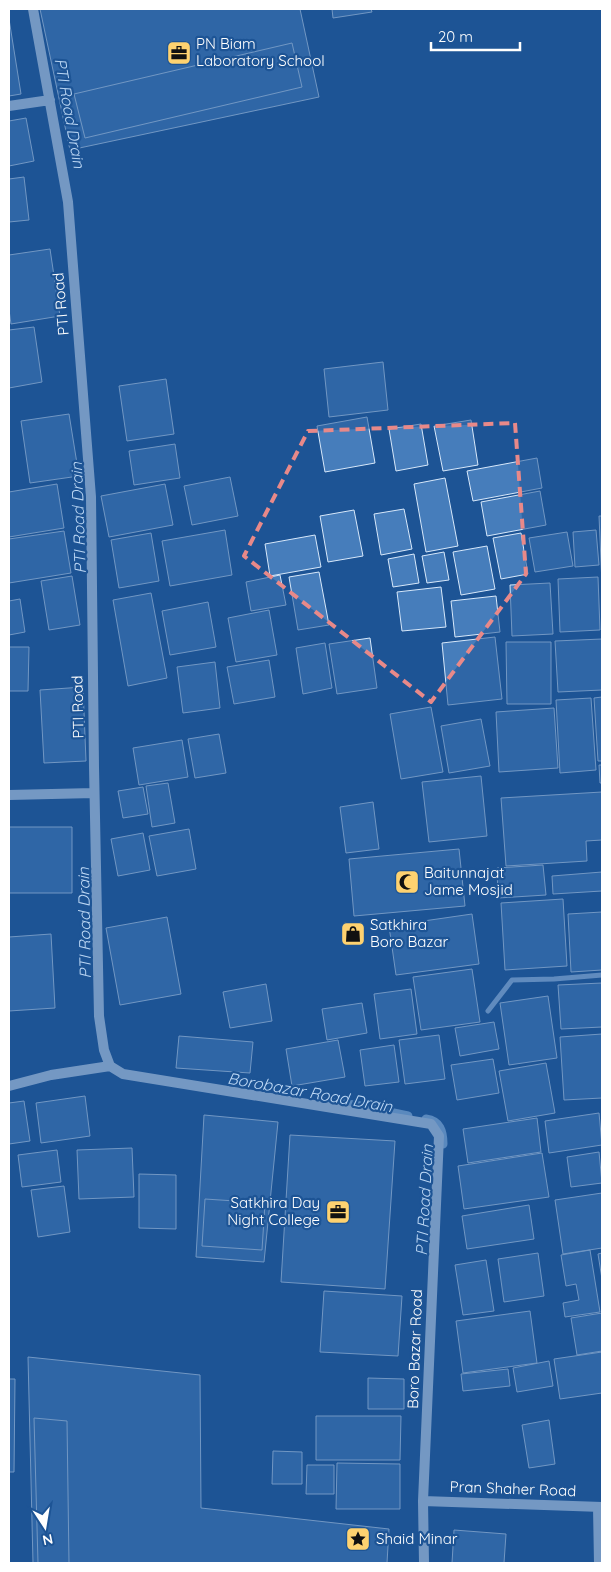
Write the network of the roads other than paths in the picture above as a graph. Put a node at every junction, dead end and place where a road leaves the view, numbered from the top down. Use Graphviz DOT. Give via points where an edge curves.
graph roads {
  1 [pos="33,9"];
  2 [pos="50,100"];
  3 [pos="9,106"];
  4 [pos="94,793"];
  5 [pos="9,795"];
  6 [pos="602,975"];
  7 [pos="488,1011"];
  8 [pos="110,1066"];
  9 [pos="9,1086"];
  10 [pos="424,1501"];
  11 [pos="600,1507"];
  12 [pos="424,1563"];
  13 [pos="599,1563"];
  1 -- 2 [label="main road, PTI Road"];
  2 -- 3 [label="main road"];
  2 -- 4 [label="main road, PTI Road" via="68,202 92,497"];
  4 -- 5 [label="main road"];
  4 -- 8 [label="main road, PTI Road" via="99,1016"];
  6 -- 7 [label="street" via="512,980"];
  8 -- 9 [label="main road" via="51,1075"];
  8 -- 10 [label="main road, Boro Bazar Road" via="123,1074 431,1124 439,1136"];
  10 -- 11 [label="main road, Pran Shaher Road"];
  10 -- 12 [label="main road, Boro Bazar Road"];
  11 -- 13 [label="main road"];
}
